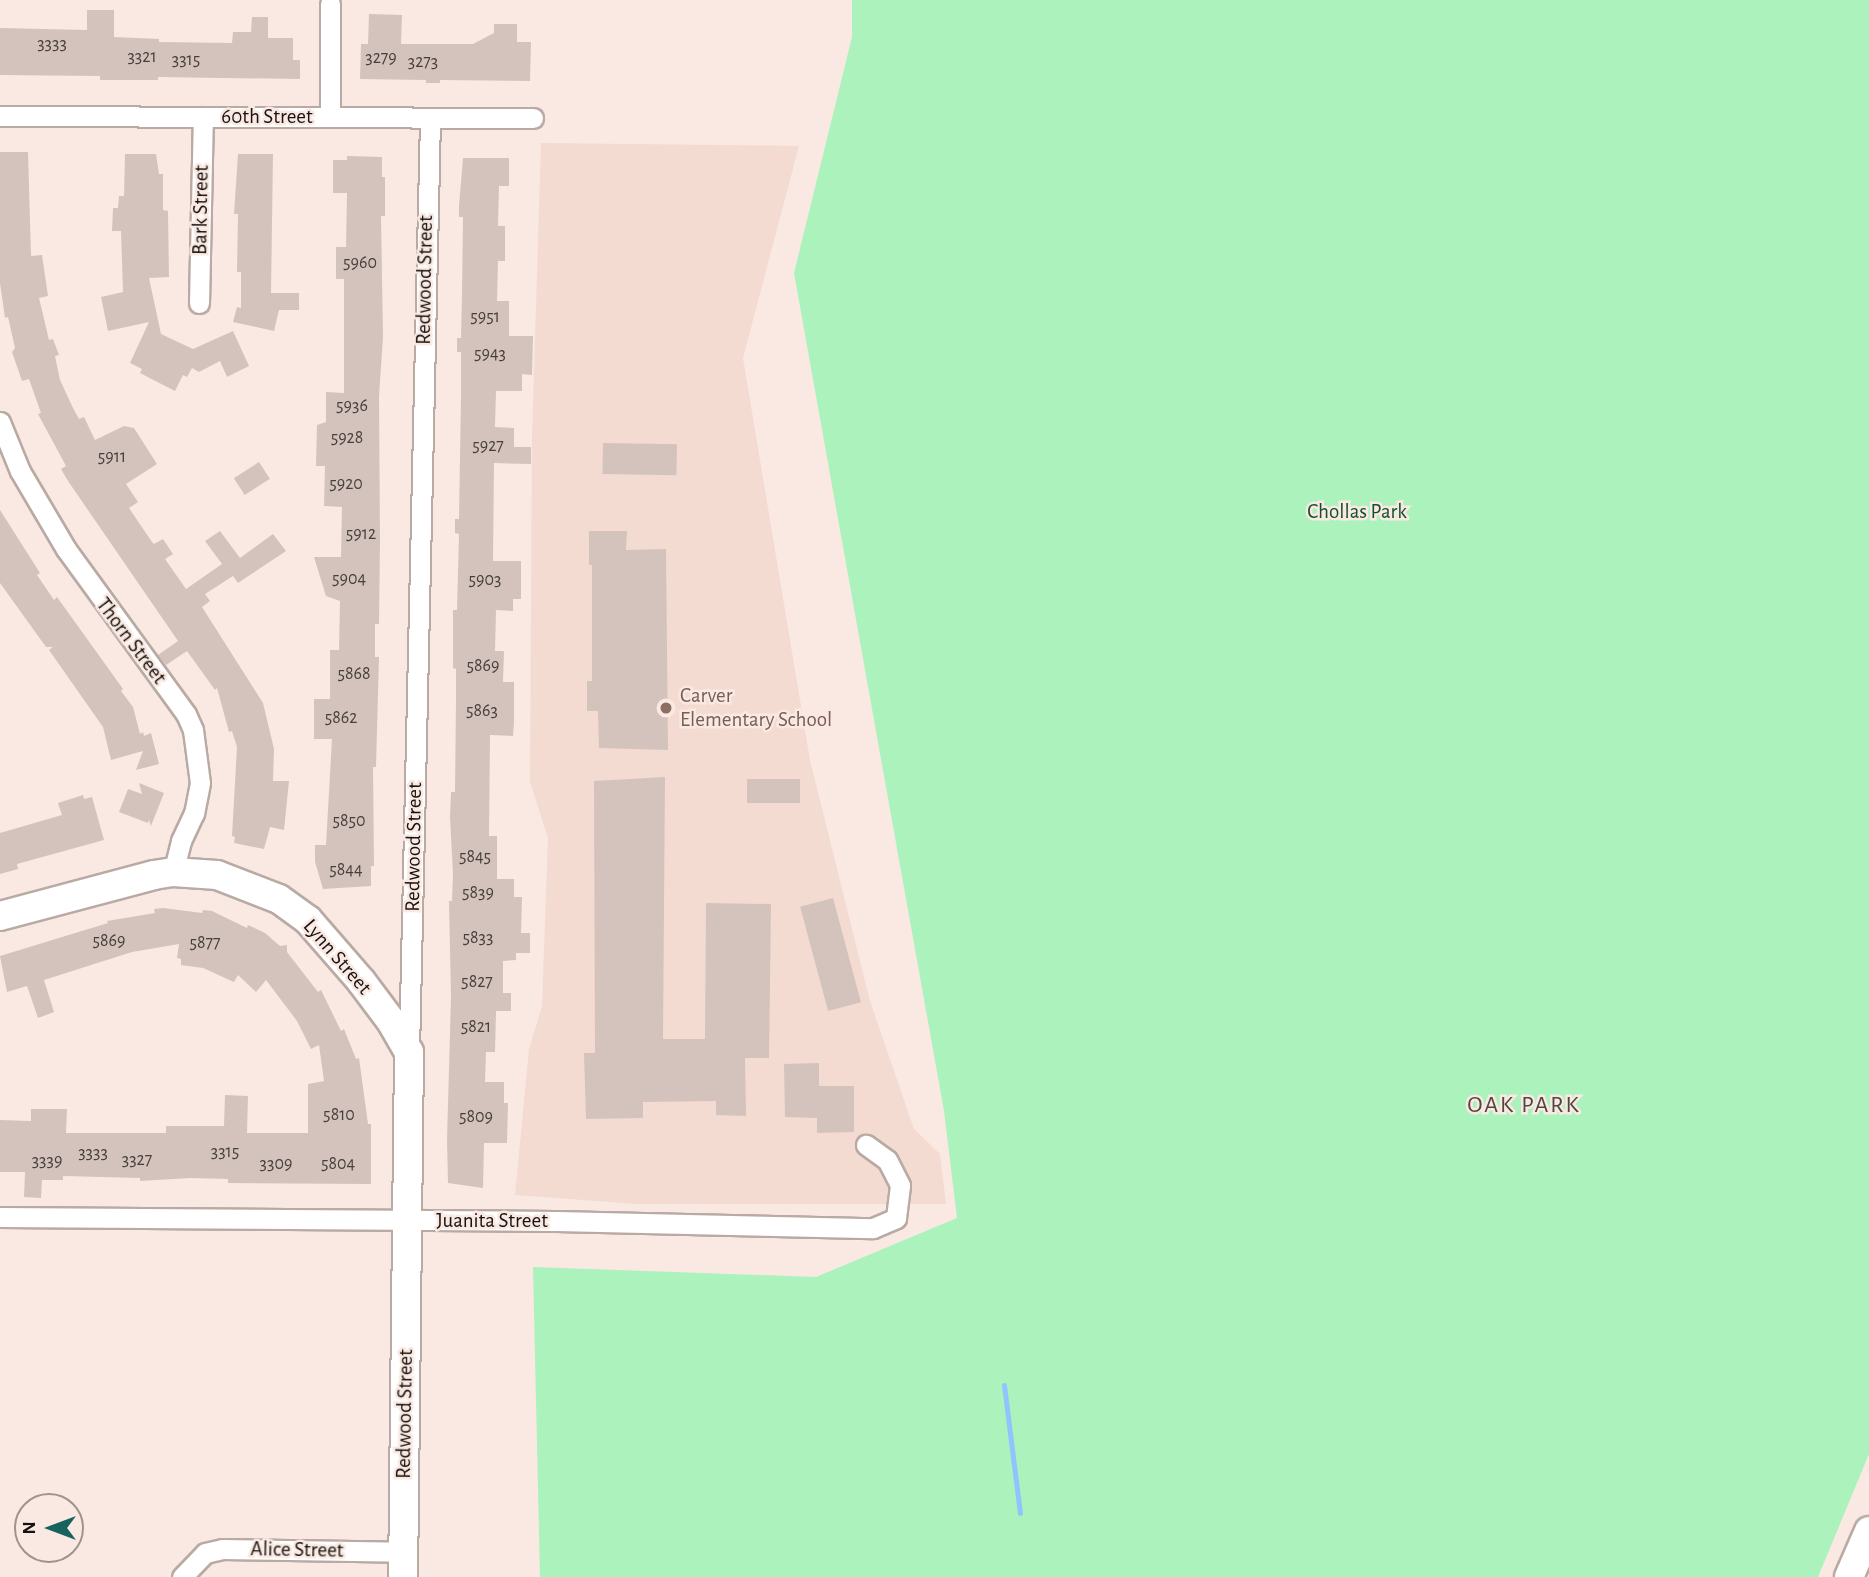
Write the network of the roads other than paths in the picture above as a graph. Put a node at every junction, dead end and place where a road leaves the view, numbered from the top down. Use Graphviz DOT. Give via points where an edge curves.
graph roads {
  1 [pos="330,4"];
  2 [pos="0,116"];
  3 [pos="203,117"];
  4 [pos="330,117"];
  5 [pos="430,118"];
  6 [pos="533,118"];
  7 [pos="199,303"];
  8 [pos="0,422"];
  9 [pos="173,872"];
  10 [pos="0,916"];
  11 [pos="409,1052"];
  12 [pos="866,1145"];
  13 [pos="0,1217"];
  14 [pos="407,1221"];
  15 [pos="1869,1531"];
  16 [pos="403,1565"];
  17 [pos="182,1577"];
  18 [pos="1849,1577"];
  1 -- 4 [label="street"];
  2 -- 3 [label="street, 60th Street"];
  3 -- 4 [label="street, 60th Street"];
  3 -- 7 [label="street, Bark Street"];
  4 -- 5 [label="street, 60th Street"];
  5 -- 6 [label="street, 60th Street"];
  5 -- 11 [label="street, Redwood Street"];
  8 -- 9 [label="street, Thorn Street" via="20,471 66,549 193,730 199,790"];
  9 -- 10 [label="street, Lynn Street"];
  9 -- 11 [label="street, Lynn Street" via="217,875 279,899 308,920 361,981"];
  11 -- 14 [label="street, Redwood Street"];
  12 -- 14 [label="street, Juanita Street" via="887,1160 900,1185 896,1217 873,1228"];
  13 -- 14 [label="street, Juanita Street"];
  14 -- 16 [label="street, Redwood Street"];
  15 -- 18 [label="street"];
  16 -- 17 [label="street, Alice Street" via="222,1549 205,1553"];
}
